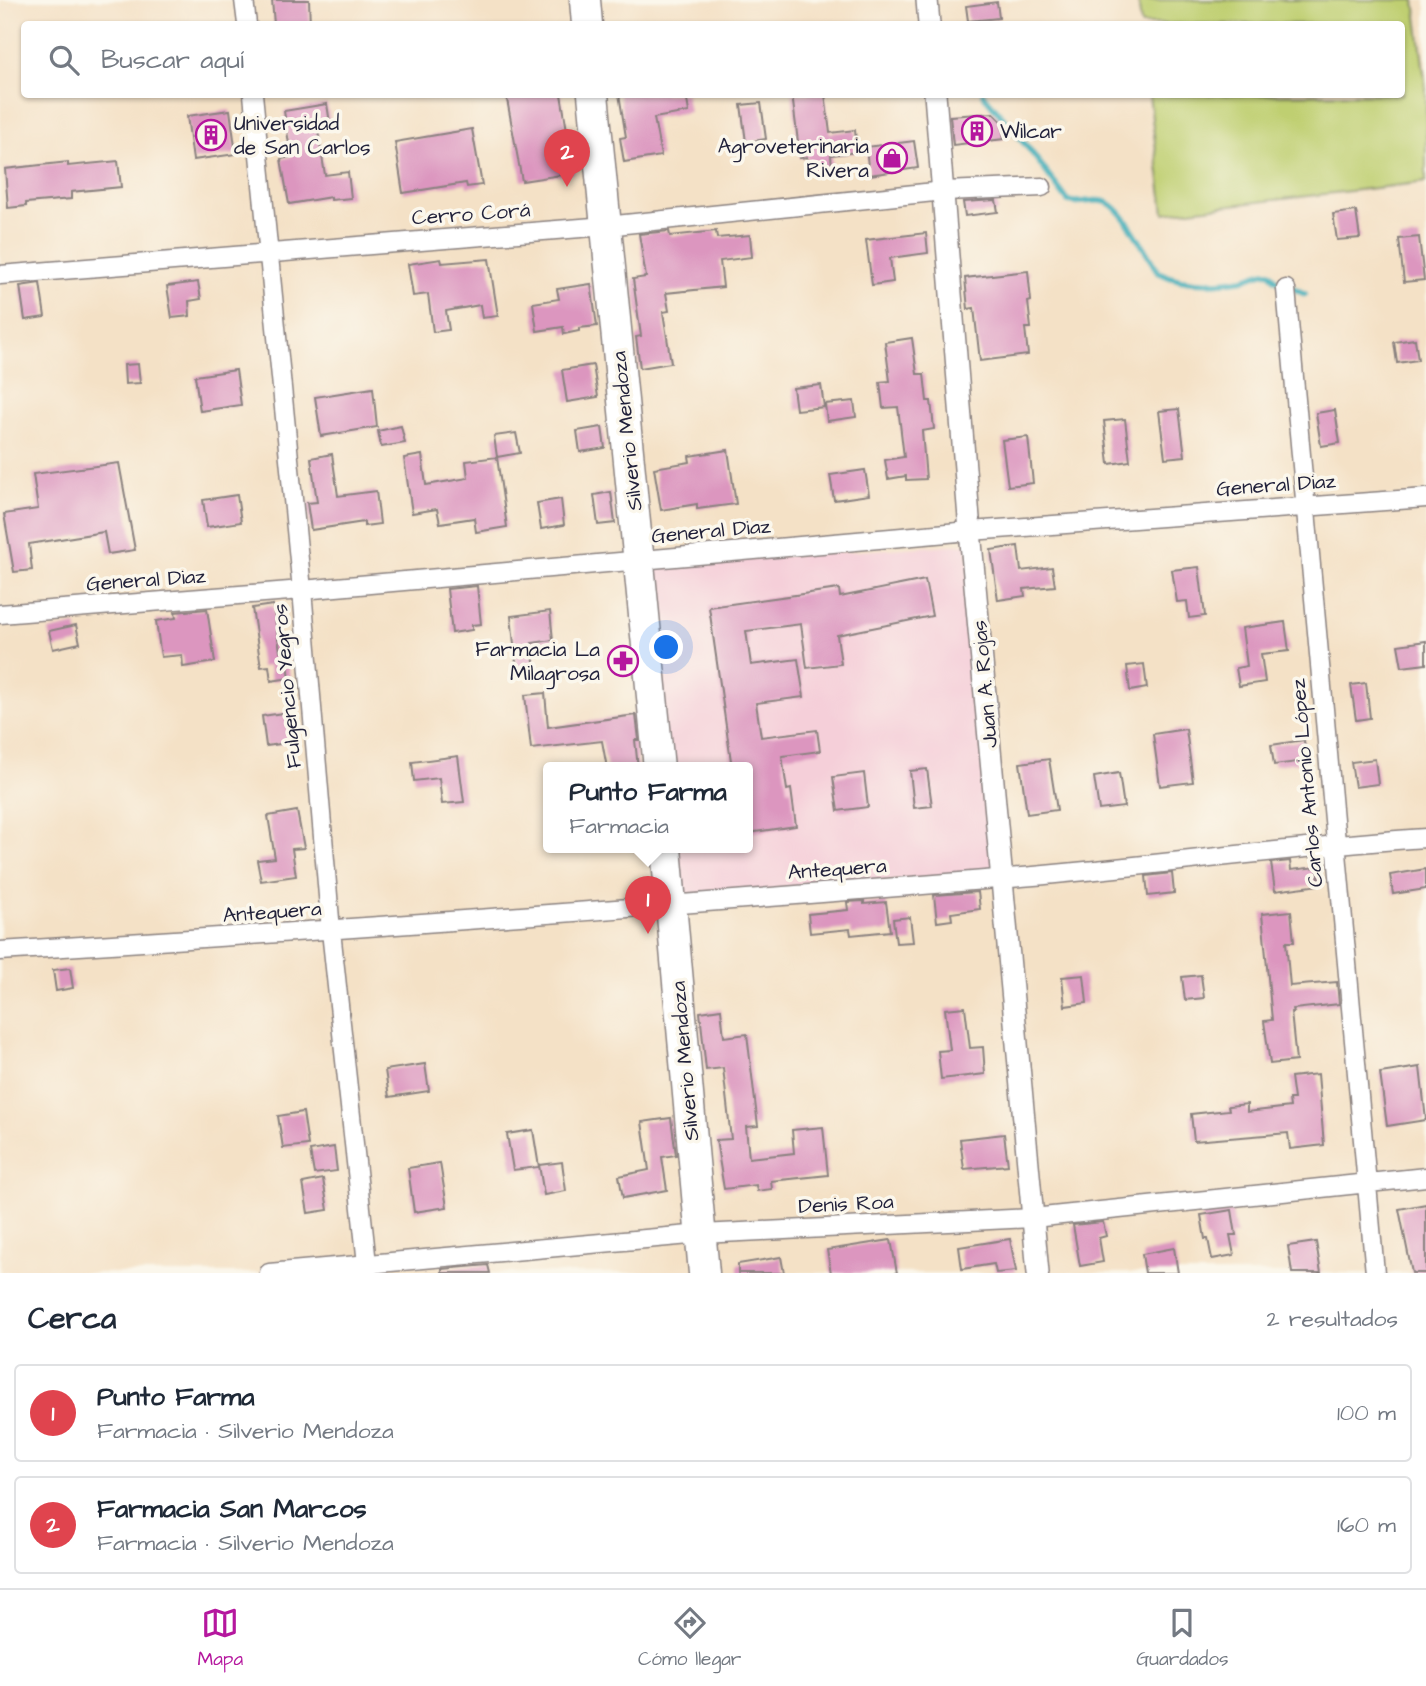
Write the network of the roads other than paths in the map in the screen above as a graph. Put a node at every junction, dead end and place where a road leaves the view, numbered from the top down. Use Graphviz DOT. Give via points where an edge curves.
graph roads {
  1 [pos="244,0"];
  2 [pos="585,0"];
  3 [pos="927,0"];
  4 [pos="247,21"];
  5 [pos="587,21"];
  6 [pos="929,21"];
  7 [pos="253,98"];
  8 [pos="593,98"];
  9 [pos="935,98"];
  10 [pos="1042,187"];
  11 [pos="944,191"];
  12 [pos="606,226"];
  13 [pos="268,252"];
  14 [pos="0,275"];
  15 [pos="1286,289"];
  16 [pos="1426,498"];
  17 [pos="1304,506"];
  18 [pos="971,531"];
  19 [pos="640,560"];
  20 [pos="302,590"];
  21 [pos="0,614"];
  22 [pos="658,762"];
  23 [pos="1426,838"];
  24 [pos="1336,844"];
  25 [pos="666,853"];
  26 [pos="1002,879"];
  27 [pos="671,905"];
  28 [pos="331,931"];
  29 [pos="0,951"];
  30 [pos="1426,1177"];
  31 [pos="1365,1184"];
  32 [pos="1034,1218"];
  33 [pos="701,1234"];
  34 [pos="368,1268"];
  35 [pos="268,1273"];
  36 [pos="704,1273"];
  37 [pos="1038,1273"];
  38 [pos="1375,1273"];
  1 -- 4 [label="street"];
  2 -- 5 [label="highway"];
  3 -- 6 [label="street"];
  7 -- 13 [label="street, Fulgencio Yegros"];
  8 -- 12 [label="highway, Silverio Mendoza"];
  9 -- 11 [label="street, Juan A. Rojas"];
  10 -- 11 [label="street, Cerro Corá"];
  11 -- 12 [label="street, Cerro Corá"];
  11 -- 18 [label="street, Juan A. Rojas"];
  12 -- 13 [label="street, Cerro Corá"];
  12 -- 19 [label="highway, Silverio Mendoza"];
  13 -- 14 [label="street, Cerro Corá"];
  13 -- 20 [label="street, Fulgencio Yegros"];
  15 -- 17 [label="street, Carlos Antonio López"];
  16 -- 17 [label="street, General Diaz"];
  17 -- 18 [label="street, General Diaz"];
  17 -- 24 [label="street, Carlos Antonio López"];
  18 -- 19 [label="street, General Diaz"];
  18 -- 26 [label="street, Juan A. Rojas"];
  19 -- 20 [label="street, General Diaz"];
  19 -- 22 [label="highway, Silverio Mendoza"];
  20 -- 21 [label="street, General Diaz"];
  20 -- 28 [label="street, Fulgencio Yegros"];
  23 -- 24 [label="street, Antequera"];
  24 -- 26 [label="street, Antequera"];
  24 -- 31 [label="street, Carlos Antonio López"];
  25 -- 27 [label="highway, Silverio Mendoza"];
  26 -- 27 [label="street, Antequera"];
  26 -- 32 [label="street, Juan A. Rojas"];
  27 -- 28 [label="street, Antequera"];
  27 -- 33 [label="highway, Silverio Mendoza"];
  28 -- 29 [label="street, Antequera"];
  28 -- 34 [label="street, Fulgencio Yegros"];
  30 -- 31 [label="street, Denis Roa"];
  31 -- 32 [label="street, Denis Roa"];
  31 -- 38 [label="street, Carlos Antonio López"];
  32 -- 33 [label="street, Denis Roa"];
  32 -- 37 [label="street, Juan A. Rojas"];
  33 -- 34 [label="street, Denis Roa"];
  33 -- 36 [label="highway, Silverio Mendoza"];
  34 -- 35 [label="street, Denis Roa"];
}
